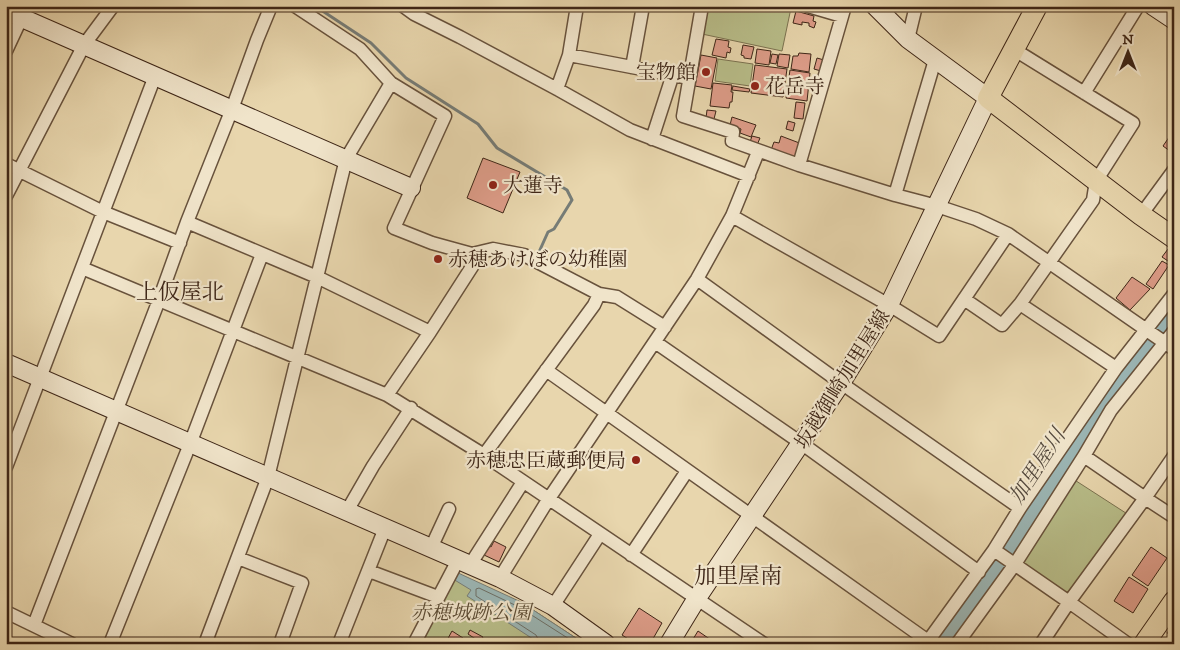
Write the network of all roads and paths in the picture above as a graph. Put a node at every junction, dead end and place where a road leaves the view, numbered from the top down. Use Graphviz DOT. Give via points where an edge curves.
graph roads {
  1 [pos="113,6"];
  2 [pos="272,6"];
  3 [pos="295,6"];
  4 [pos="403,6"];
  5 [pos="577,6"];
  6 [pos="643,6"];
  7 [pos="702,6"];
  8 [pos="808,6"];
  9 [pos="875,6"];
  10 [pos="916,6"];
  11 [pos="1037,6"];
  12 [pos="1138,6"];
  13 [pos="1154,6"];
  14 [pos="843,11"];
  15 [pos="19,12"];
  16 [pos="1174,20"];
  17 [pos="908,39"];
  18 [pos="84,45"];
  19 [pos="1015,50"];
  20 [pos="6,51"];
  21 [pos="569,55"];
  22 [pos="935,60"];
  23 [pos="632,67"];
  24 [pos="673,74"];
  25 [pos="154,76"];
  26 [pos="689,78"];
  27 [pos="391,83"];
  28 [pos="557,88"];
  29 [pos="1084,94"];
  30 [pos="988,98"];
  31 [pos="232,109"];
  32 [pos="652,139"];
  33 [pos="758,152"];
  34 [pos="346,159"];
  35 [pos="6,164"];
  36 [pos="798,165"];
  37 [pos="19,170"];
  38 [pos="1174,170"];
  39 [pos="749,176"];
  40 [pos="1096,181"];
  41 [pos="411,188"];
  42 [pos="894,195"];
  43 [pos="6,196"];
  44 [pos="937,206"];
  45 [pos="103,212"];
  46 [pos="1141,215"];
  47 [pos="732,216"];
  48 [pos="187,222"];
  49 [pos="1008,234"];
  50 [pos="1174,238"];
  51 [pos="180,242"];
  52 [pos="262,254"];
  53 [pos="472,254"];
  54 [pos="1049,262"];
  55 [pos="82,268"];
  56 [pos="318,277"];
  57 [pos="697,279"];
  58 [pos="599,294"];
  59 [pos="1174,294"];
  60 [pos="964,299"];
  61 [pos="159,300"];
  62 [pos="1020,304"];
  63 [pos="889,306"];
  64 [pos="664,327"];
  65 [pos="1147,329"];
  66 [pos="232,330"];
  67 [pos="1174,331"];
  68 [pos="430,332"];
  69 [pos="655,342"];
  70 [pos="1169,346"];
  71 [pos="297,358"];
  72 [pos="6,363"];
  73 [pos="1116,368"];
  74 [pos="546,370"];
  75 [pos="41,378"];
  76 [pos="841,383"];
  77 [pos="387,395"];
  78 [pos="410,408"];
  79 [pos="116,411"];
  80 [pos="607,414"];
  81 [pos="190,444"];
  82 [pos="801,444"];
  83 [pos="484,455"];
  84 [pos="1084,456"];
  85 [pos="1174,456"];
  86 [pos="7,463"];
  87 [pos="686,471"];
  88 [pos="268,477"];
  89 [pos="523,482"];
  90 [pos="1146,498"];
  91 [pos="548,500"];
  92 [pos="449,508"];
  93 [pos="1020,508"];
  94 [pos="347,511"];
  95 [pos="753,517"];
  96 [pos="1174,517"];
  97 [pos="385,528"];
  98 [pos="600,534"];
  99 [pos="431,548"];
  100 [pos="994,550"];
  101 [pos="631,554"];
  102 [pos="238,558"];
  103 [pos="464,562"];
  104 [pos="1015,564"];
  105 [pos="368,571"];
  106 [pos="979,572"];
  107 [pos="500,578"];
  108 [pos="438,597"];
  109 [pos="697,598"];
  110 [pos="1174,601"];
  111 [pos="1069,602"];
  112 [pos="552,606"];
  113 [pos="6,612"];
  114 [pos="34,625"];
  115 [pos="927,643"];
  116 [pos="72,644"];
  117 [pos="110,644"];
  118 [pos="205,644"];
  119 [pos="280,644"];
  120 [pos="339,644"];
  121 [pos="414,644"];
  122 [pos="606,644"];
  123 [pos="669,644"];
  124 [pos="764,644"];
  125 [pos="957,644"];
  126 [pos="1041,644"];
  127 [pos="1128,644"];
  128 [pos="1144,644"];
  1 -- 18 [label="street"];
  2 -- 31 [label="street"];
  3 -- 27 [label="street" via="360,49"];
  4 -- 28 [label="street"];
  5 -- 21 [label="street"];
  6 -- 23 [label="street"];
  7 -- 26 [label="street"];
  8 -- 14 [label="street"];
  9 -- 17 [label="street"];
  10 -- 17 [label="street"];
  11 -- 19 [label="main road, 坂越御崎加里屋線"];
  12 -- 29 [label="street"];
  13 -- 16 [label="street"];
  14 -- 36 [label="street"];
  15 -- 18 [label="street"];
  15 -- 20 [label="street"];
  17 -- 22 [label="street"];
  18 -- 25 [label="street"];
  18 -- 37 [label="street"];
  19 -- 29 [label="street"];
  19 -- 30 [label="main road, 坂越御崎加里屋線"];
  21 -- 23 [label="street"];
  21 -- 28 [label="street"];
  22 -- 30 [label="street"];
  22 -- 42 [label="street"];
  23 -- 24 [label="street"];
  24 -- 26 [label="street"];
  24 -- 32 [label="street"];
  25 -- 31 [label="street"];
  25 -- 45 [label="street"];
  26 -- 33 [label="street" via="683,116 733,132 732,141"];
  27 -- 34 [label="street"];
  27 -- 41 [label="street" via="445,116"];
  28 -- 32 [label="street"];
  29 -- 40 [label="street" via="1133,123"];
  30 -- 40 [label="main road"];
  30 -- 44 [label="street, 坂越御崎加里屋線"];
  31 -- 34 [label="street"];
  31 -- 48 [label="street"];
  32 -- 39 [label="street"];
  33 -- 36 [label="street"];
  33 -- 39 [label="street"];
  34 -- 41 [label="street"];
  34 -- 56 [label="street"];
  35 -- 37 [label="street"];
  36 -- 42 [label="street"];
  37 -- 43 [label="street"];
  37 -- 45 [label="street"];
  38 -- 46 [label="street"];
  39 -- 47 [label="street"];
  40 -- 46 [label="main road"];
  40 -- 54 [label="street" via="1093,200"];
  41 -- 53 [label="street" via="394,228"];
  42 -- 44 [label="street"];
  44 -- 49 [label="street"];
  44 -- 63 [label="street, 坂越御崎加里屋線"];
  45 -- 51 [label="street"];
  45 -- 55 [label="street"];
  46 -- 50 [label="main road"];
  47 -- 57 [label="street"];
  47 -- 63 [label="street"];
  48 -- 51 [label="street"];
  48 -- 52 [label="street"];
  49 -- 54 [label="street"];
  49 -- 60 [label="street"];
  51 -- 61 [label="street"];
  52 -- 56 [label="street"];
  52 -- 66 [label="street"];
  53 -- 58 [label="street" via="493,249 524,254"];
  53 -- 68 [label="street" via="475,262"];
  54 -- 62 [label="street"];
  54 -- 65 [label="street"];
  55 -- 61 [label="street"];
  55 -- 75 [label="street"];
  56 -- 68 [label="street"];
  56 -- 71 [label="street"];
  57 -- 64 [label="street"];
  57 -- 76 [label="street"];
  58 -- 64 [label="street" via="617,297"];
  58 -- 74 [label="street"];
  59 -- 65 [label="street"];
  60 -- 62 [label="street" via="1002,324"];
  60 -- 63 [label="street" via="939,336"];
  61 -- 66 [label="street"];
  61 -- 79 [label="street"];
  62 -- 73 [label="street"];
  63 -- 76 [label="street, 坂越御崎加里屋線"];
  64 -- 69 [label="street"];
  65 -- 70 [label="street"];
  65 -- 73 [label="street"];
  66 -- 71 [label="street"];
  66 -- 81 [label="street"];
  67 -- 70 [label="street"];
  68 -- 77 [label="street"];
  69 -- 80 [label="street"];
  69 -- 82 [label="street"];
  70 -- 84 [label="street" via="1111,410"];
  71 -- 77 [label="street"];
  71 -- 88 [label="street"];
  72 -- 75 [label="street"];
  73 -- 93 [label="street"];
  74 -- 80 [label="street"];
  74 -- 83 [label="street"];
  75 -- 79 [label="street"];
  75 -- 86 [label="street"];
  76 -- 82 [label="street, 坂越御崎加里屋線"];
  76 -- 93 [label="street"];
  77 -- 78 [label="street"];
  78 -- 83 [label="street"];
  78 -- 94 [label="street"];
  79 -- 81 [label="street"];
  79 -- 114 [label="street"];
  80 -- 87 [label="street"];
  80 -- 91 [label="street"];
  81 -- 88 [label="street"];
  81 -- 117 [label="street"];
  82 -- 95 [label="street, 坂越御崎加里屋線"];
  82 -- 106 [label="street"];
  83 -- 89 [label="street"];
  84 -- 90 [label="street"];
  84 -- 104 [label="street"];
  85 -- 90 [label="street"];
  87 -- 95 [label="street"];
  87 -- 101 [label="street"];
  88 -- 94 [label="street"];
  88 -- 102 [label="street"];
  89 -- 91 [label="street"];
  89 -- 103 [label="street"];
  90 -- 96 [label="street"];
  90 -- 111 [label="street"];
  91 -- 98 [label="street"];
  91 -- 107 [label="street"];
  92 -- 99 [label="street"];
  93 -- 100 [label="street"];
  94 -- 97 [label="street"];
  95 -- 109 [label="street, 坂越御崎加里屋線"];
  95 -- 115 [label="street"];
  97 -- 99 [label="street"];
  97 -- 105 [label="street"];
  98 -- 101 [label="street"];
  98 -- 112 [label="street"];
  99 -- 103 [label="street"];
  100 -- 104 [label="street"];
  100 -- 106 [label="street"];
  101 -- 109 [label="street"];
  102 -- 118 [label="street"];
  102 -- 119 [label="street" via="302,583"];
  103 -- 107 [label="street"];
  103 -- 108 [label="street"];
  104 -- 111 [label="street"];
  104 -- 125 [label="street"];
  105 -- 108 [label="street"];
  105 -- 120 [label="street"];
  106 -- 115 [label="street"];
  107 -- 112 [label="street"];
  108 -- 121 [label="street"];
  109 -- 123 [label="street, 坂越御崎加里屋線"];
  109 -- 124 [label="street"];
  110 -- 128 [label="main road"];
  111 -- 126 [label="street"];
  111 -- 127 [label="street"];
  112 -- 122 [label="street"];
  113 -- 114 [label="street"];
  114 -- 116 [label="street"];
}
